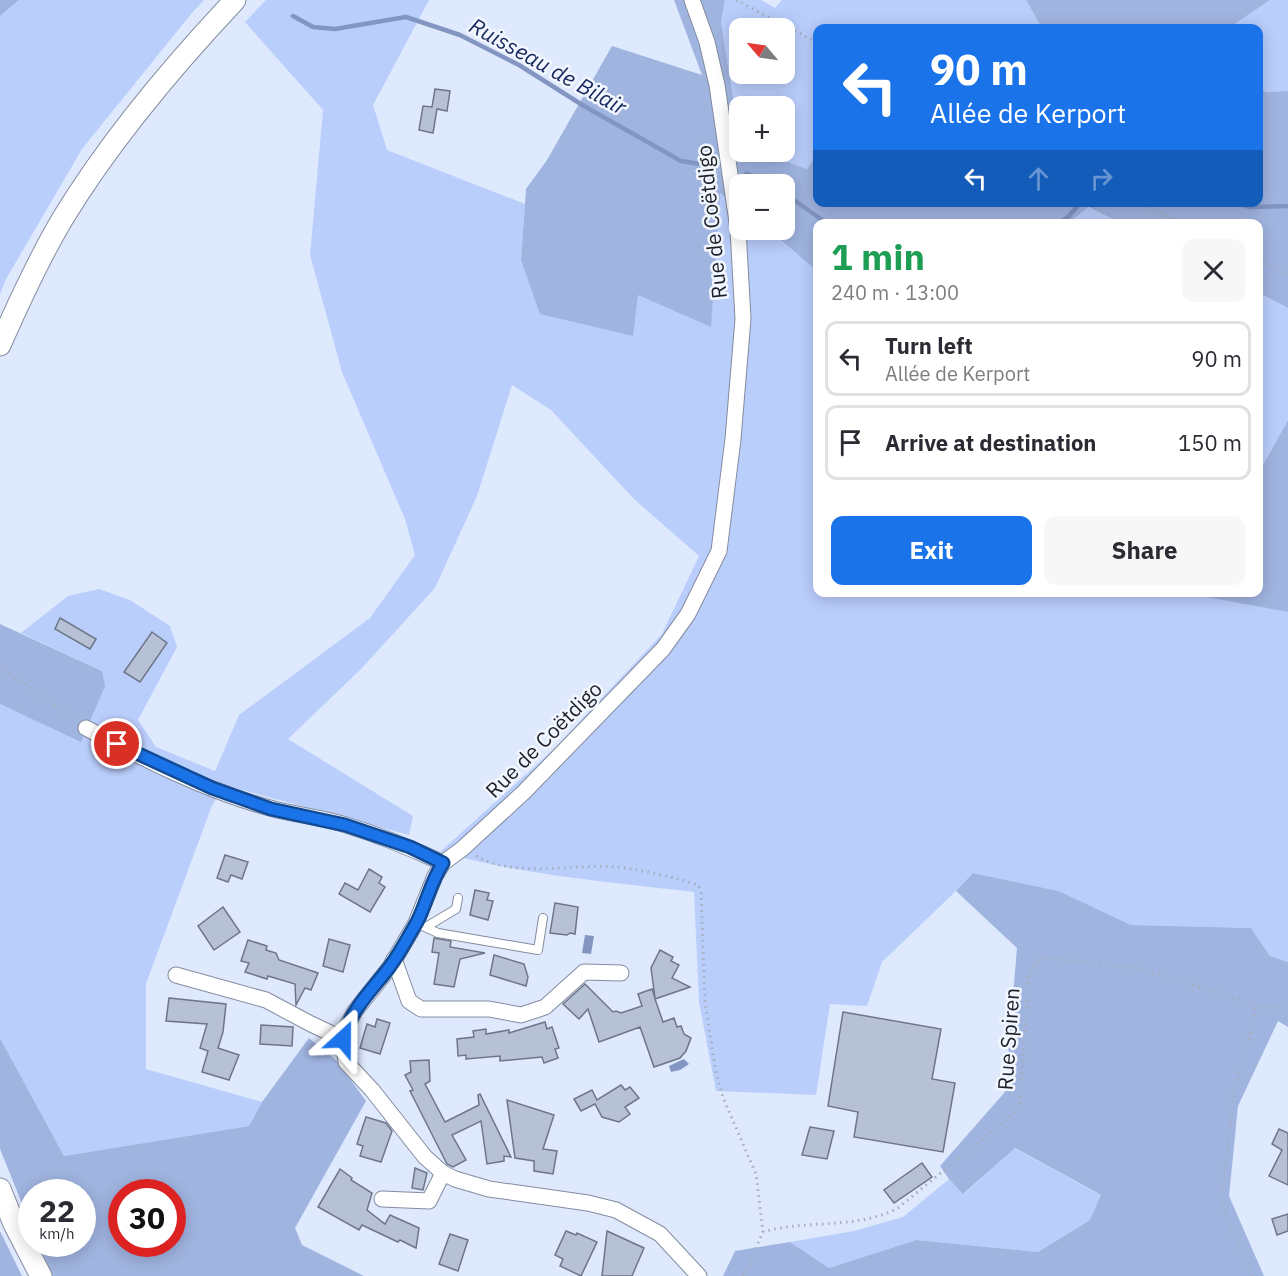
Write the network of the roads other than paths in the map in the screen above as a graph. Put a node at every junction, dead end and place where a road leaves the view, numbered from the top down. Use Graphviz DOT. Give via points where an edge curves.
graph roads {
  1 [pos="235,0"];
  2 [pos="692,0"];
  3 [pos="0,345"];
  4 [pos="86,728"];
  5 [pos="443,863"];
  6 [pos="458,898"];
  7 [pos="543,918"];
  8 [pos="421,925"];
  9 [pos="394,959"];
  10 [pos="621,973"];
  11 [pos="176,975"];
  12 [pos="343,1039"];
  13 [pos="443,1173"];
  14 [pos="0,1189"];
  15 [pos="382,1198"];
  16 [pos="41,1276"];
  17 [pos="699,1276"];
  1 -- 3 [label="main road" via="158,86 108,151 62,219"];
  2 -- 5 [label="street, Rue de Coëtdigo" via="717,85 738,229 743,319 719,550 688,614 663,649 524,792"];
  4 -- 5 [label="street" via="212,788 271,809 345,825"];
  5 -- 8 [label="street, Rue de Coëtdigo" via="435,876"];
  6 -- 8 [label="lane" via="456,909"];
  7 -- 8 [label="lane" via="538,950 438,933"];
  8 -- 9 [label="street, Rue de Coëtdigo"];
  9 -- 10 [label="street" via="409,1001 420,1009 489,1008 521,1015 545,1007 584,972"];
  9 -- 12 [label="street, Rue de Coëtdigo" via="355,1011"];
  11 -- 12 [label="street" via="266,1000"];
  12 -- 13 [label="street" via="346,1062 425,1157"];
  13 -- 15 [label="street" via="429,1202"];
  13 -- 17 [label="street" via="489,1189 616,1210 660,1234"];
  14 -- 16 [label="main road"];
}
